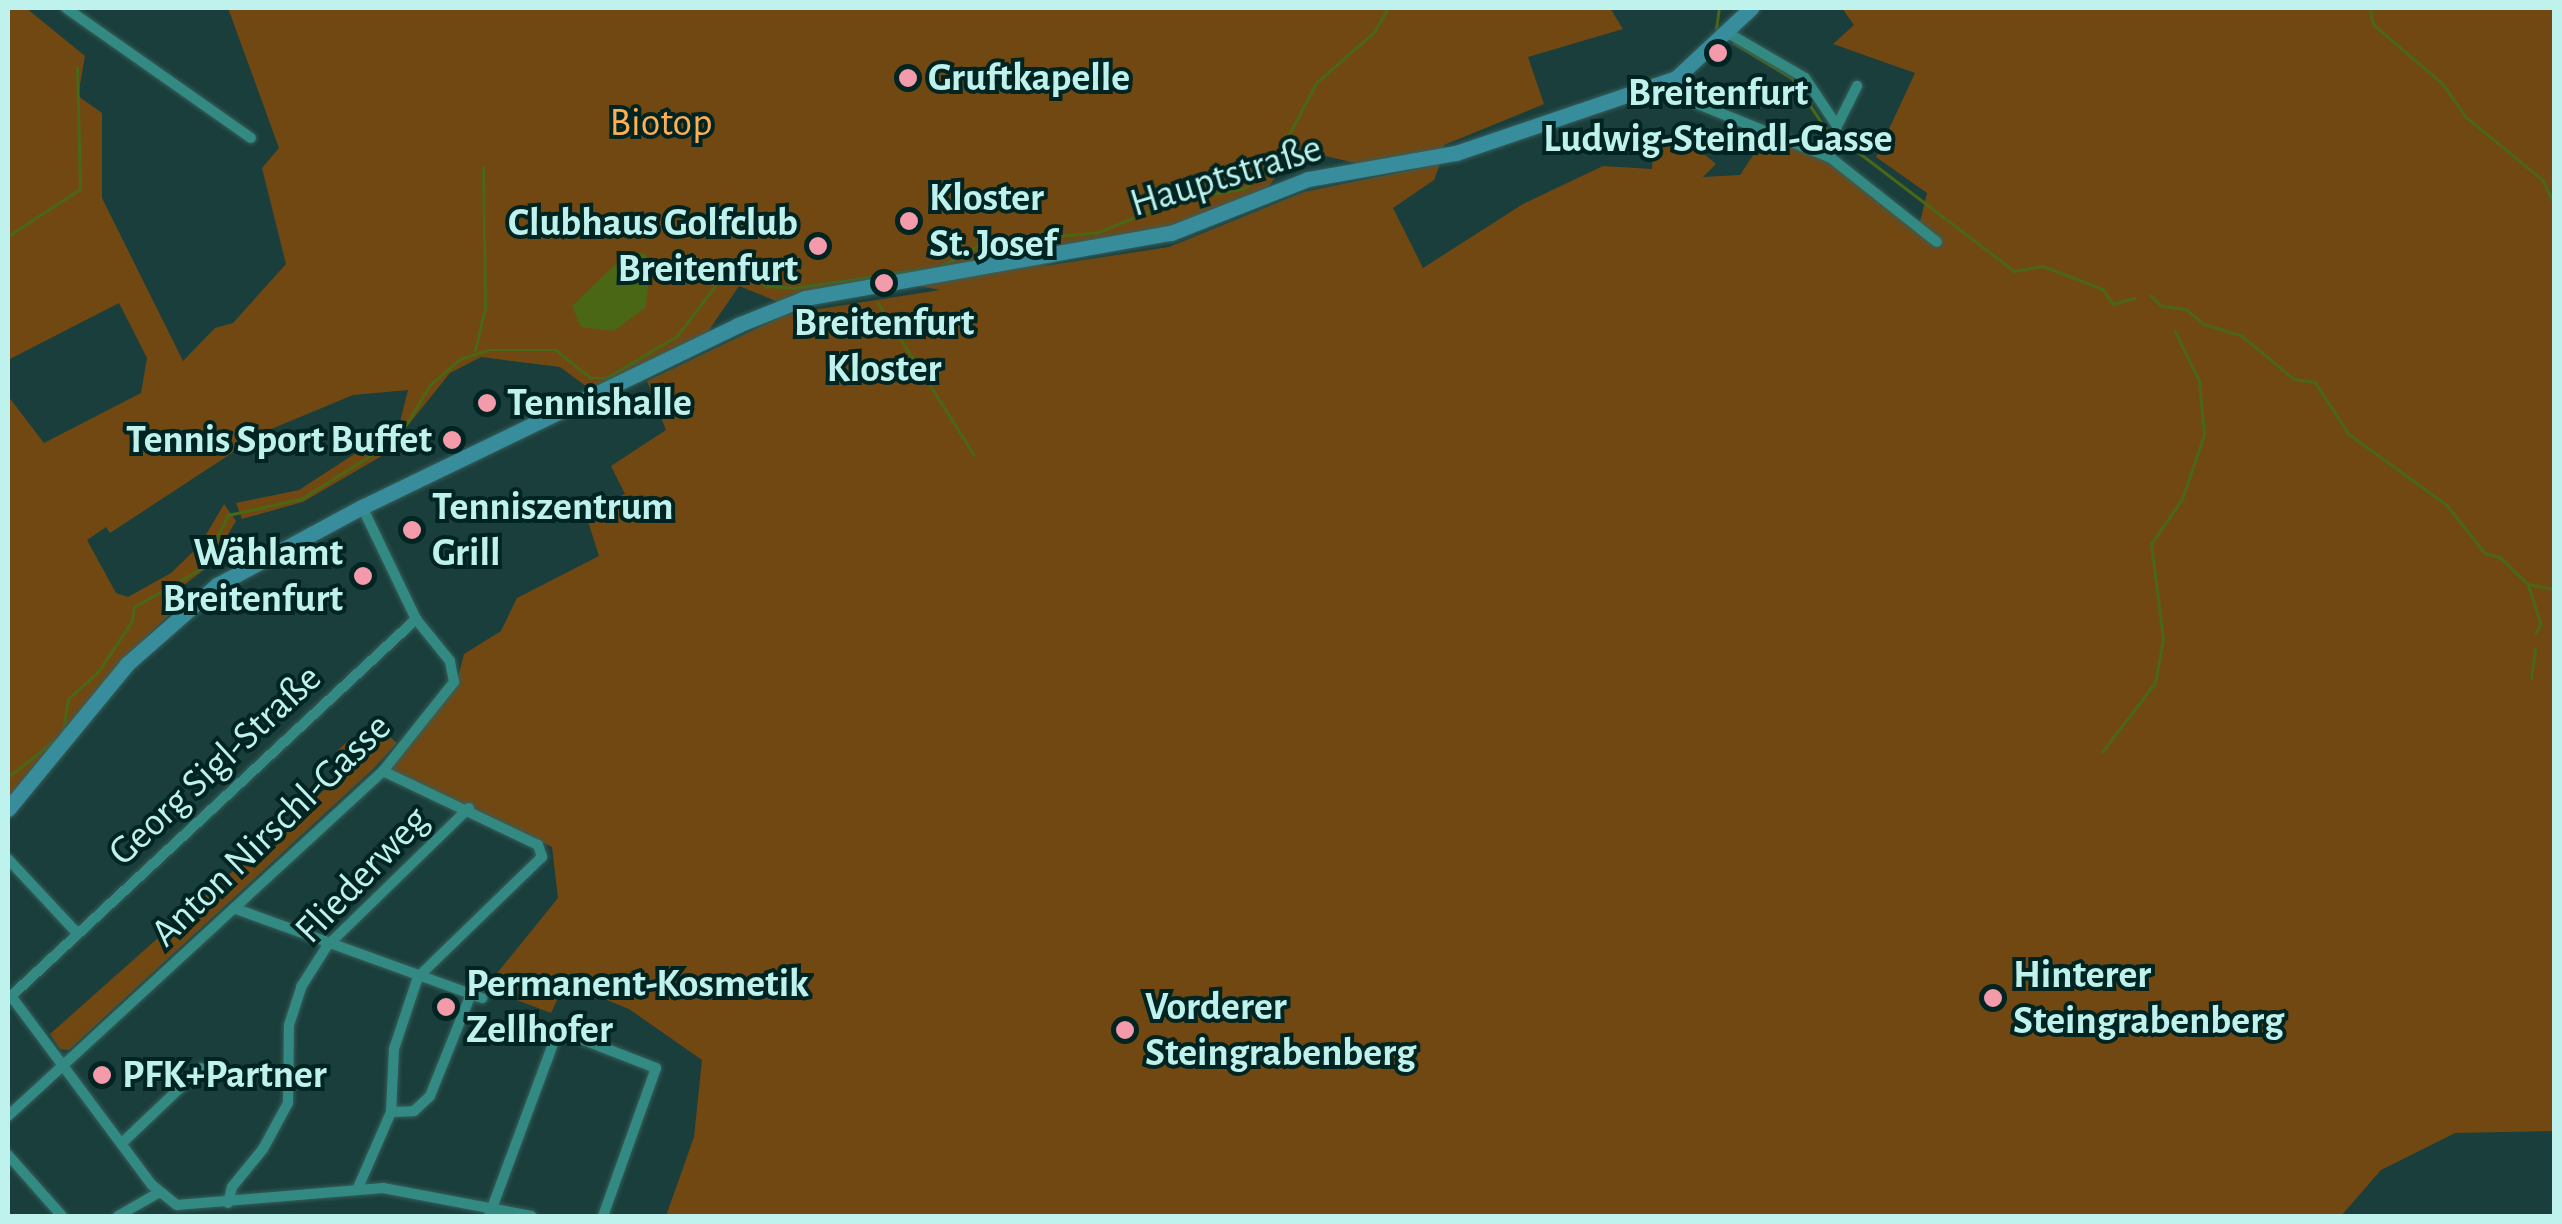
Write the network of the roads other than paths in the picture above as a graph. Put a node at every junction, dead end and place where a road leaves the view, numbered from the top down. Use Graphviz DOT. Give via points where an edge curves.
graph roads {
  1 [pos="66,8"];
  2 [pos="1751,8"];
  3 [pos="1728,33"];
  4 [pos="1676,78"];
  5 [pos="1857,86"];
  6 [pos="251,138"];
  7 [pos="1937,242"];
  8 [pos="362,507"];
  9 [pos="416,619"];
  10 [pos="383,771"];
  11 [pos="468,808"];
  12 [pos="8,809"];
  13 [pos="8,859"];
  14 [pos="236,910"];
  15 [pos="77,933"];
  16 [pos="327,946"];
  17 [pos="418,977"];
  18 [pos="9,998"];
  19 [pos="65,1064"];
  20 [pos="201,1068"];
  21 [pos="391,1112"];
  22 [pos="8,1116"];
  23 [pos="122,1143"];
  24 [pos="8,1155"];
  25 [pos="357,1190"];
  26 [pos="158,1193"];
  27 [pos="232,1203"];
  28 [pos="490,1213"];
  29 [pos="62,1216"];
  30 [pos="118,1216"];
  31 [pos="245,1216"];
  32 [pos="531,1216"];
  33 [pos="603,1216"];
  1 -- 6 [label="street"];
  2 -- 3 [label="main road, Hauptstraße"];
  3 -- 4 [label="main road, Hauptstraße"];
  3 -- 5 [label="street" via="1805,78 1837,126"];
  4 -- 7 [label="street" via="1698,104 1832,158"];
  4 -- 8 [label="main road, Hauptstraße" via="1434,160 1288,185 1171,234 786,304"];
  8 -- 9 [label="street"];
  8 -- 12 [label="main road, Hauptstraße" via="240,570 188,606 126,664"];
  9 -- 10 [label="street, Anton Nirschl-Gasse" via="450,661 454,682"];
  9 -- 15 [label="street, Georg Sigl-Straße"];
  10 -- 11 [label="street"];
  10 -- 14 [label="street, Anton Nirschl-Gasse"];
  11 -- 16 [label="street, Fliederweg"];
  11 -- 17 [label="street" via="538,845 542,857"];
  13 -- 15 [label="street"];
  14 -- 16 [label="street"];
  14 -- 19 [label="street, Anton Nirschl-Gasse"];
  15 -- 18 [label="street, Georg Sigl-Straße"];
  16 -- 17 [label="street"];
  16 -- 27 [label="street, Fliederweg" via="290,1018 284,1113 232,1186"];
  17 -- 21 [label="street" via="394,1049"];
  17 -- 21 [label="street" via="476,998 430,1096 414,1110"];
  18 -- 19 [label="street"];
  19 -- 22 [label="street, Anton Nirschl-Gasse"];
  19 -- 23 [label="street"];
  20 -- 23 [label="street"];
  21 -- 25 [label="street"];
  23 -- 26 [label="street"];
  24 -- 29 [label="street"];
  25 -- 27 [label="street"];
  25 -- 28 [label="street" via="383,1188"];
  26 -- 27 [label="street" via="187,1207"];
  26 -- 30 [label="street"];
  27 -- 31 [label="street"];
  28 -- 32 [label="street"];
  28 -- 33 [label="street" via="558,1030 656,1068"];
}
